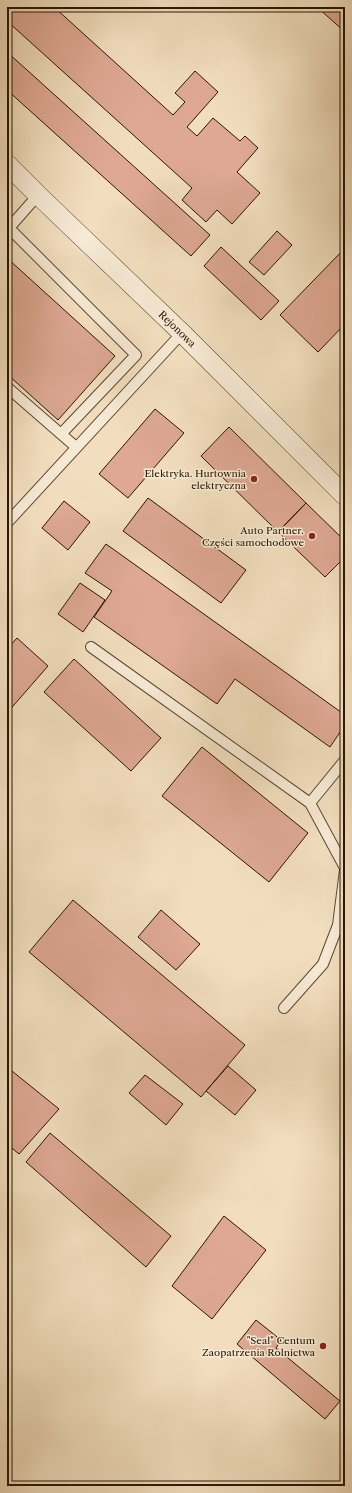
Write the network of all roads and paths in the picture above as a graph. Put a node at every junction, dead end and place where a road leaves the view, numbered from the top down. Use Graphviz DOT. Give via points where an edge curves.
graph roads {
  1 [pos="7,164"];
  2 [pos="38,195"];
  3 [pos="8,227"];
  4 [pos="182,333"];
  5 [pos="7,387"];
  6 [pos="61,434"];
  7 [pos="76,447"];
  8 [pos="345,496"];
  9 [pos="7,523"];
  10 [pos="91,647"];
  11 [pos="345,760"];
  12 [pos="310,803"];
  13 [pos="345,869"];
  14 [pos="284,1008"];
  1 -- 2 [label="street, Rejonowa"];
  2 -- 3 [label="lane"];
  2 -- 4 [label="street, Rejonowa"];
  3 -- 6 [label="lane" via="136,355"];
  4 -- 7 [label="lane"];
  4 -- 8 [label="street, Rejonowa"];
  5 -- 6 [label="lane"];
  6 -- 7 [label="lane"];
  7 -- 9 [label="lane"];
  10 -- 12 [label="lane"];
  11 -- 12 [label="lane"];
  12 -- 13 [label="lane"];
  13 -- 14 [label="lane" via="338,925 323,964"];
}
